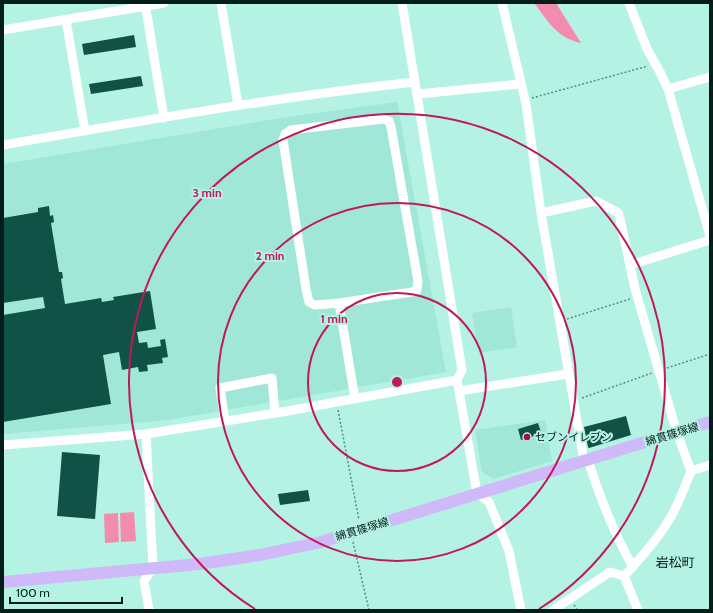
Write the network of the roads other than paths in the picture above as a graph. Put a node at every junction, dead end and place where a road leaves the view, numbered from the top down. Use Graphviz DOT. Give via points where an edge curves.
graph roads {
  1 [pos="164,3"];
  2 [pos="221,3"];
  3 [pos="402,3"];
  4 [pos="502,3"];
  5 [pos="629,3"];
  6 [pos="146,5"];
  7 [pos="66,20"];
  8 [pos="3,30"];
  9 [pos="710,76"];
  10 [pos="415,82"];
  11 [pos="520,84"];
  12 [pos="668,89"];
  13 [pos="418,94"];
  14 [pos="238,105"];
  15 [pos="164,118"];
  16 [pos="85,131"];
  17 [pos="3,145"];
  18 [pos="541,213"];
  19 [pos="710,236"];
  20 [pos="710,240"];
  21 [pos="630,265"];
  22 [pos="339,303"];
  23 [pos="568,374"];
  24 [pos="457,380"];
  25 [pos="459,391"];
  26 [pos="355,398"];
  27 [pos="275,413"];
  28 [pos="225,421"];
  29 [pos="710,422"];
  30 [pos="677,433"];
  31 [pos="146,434"];
  32 [pos="3,445"];
  33 [pos="586,460"];
  34 [pos="710,465"];
  35 [pos="690,471"];
  36 [pos="477,493"];
  37 [pos="633,567"];
  38 [pos="153,568"];
  39 [pos="624,576"];
  40 [pos="3,582"];
  41 [pos="149,610"];
  42 [pos="521,610"];
  43 [pos="554,610"];
  44 [pos="638,610"];
  1 -- 6 [label="street"];
  2 -- 14 [label="street"];
  3 -- 10 [label="street"];
  4 -- 11 [label="street"];
  5 -- 12 [label="street" via="647,49"];
  6 -- 7 [label="street"];
  6 -- 15 [label="street"];
  7 -- 8 [label="street"];
  7 -- 16 [label="street"];
  9 -- 12 [label="street"];
  10 -- 13 [label="street"];
  10 -- 14 [label="street"];
  11 -- 13 [label="street"];
  11 -- 18 [label="street"];
  12 -- 19 [label="street"];
  13 -- 24 [label="street" via="462,370"];
  14 -- 15 [label="street"];
  15 -- 16 [label="street"];
  16 -- 17 [label="street"];
  18 -- 21 [label="street" via="596,200 600,202 619,214"];
  18 -- 23 [label="street"];
  20 -- 21 [label="street"];
  21 -- 30 [label="street"];
  22 -- 22 [label="street" via="417,290 417,274 389,121 382,119 291,130 285,134 283,140 309,302 315,305"];
  22 -- 26 [label="street"];
  23 -- 25 [label="street"];
  23 -- 33 [label="street"];
  24 -- 25 [label="street"];
  24 -- 26 [label="street"];
  25 -- 36 [label="street"];
  26 -- 27 [label="street"];
  27 -- 28 [label="street"];
  27 -- 28 [label="street" via="272,378 220,388"];
  28 -- 31 [label="street"];
  29 -- 30 [label="main road, 綿貫篠塚線"];
  30 -- 33 [label="main road, 綿貫篠塚線"];
  30 -- 35 [label="street"];
  31 -- 32 [label="street"];
  31 -- 38 [label="street"];
  33 -- 36 [label="main road, 綿貫篠塚線"];
  33 -- 37 [label="street"];
  34 -- 35 [label="street"];
  35 -- 37 [label="street" via="670,519"];
  36 -- 38 [label="main road, 綿貫篠塚線" via="295,548 199,564"];
  36 -- 42 [label="street" via="489,502 509,551"];
  37 -- 39 [label="street"];
  38 -- 40 [label="main road, 綿貫篠塚線"];
  38 -- 41 [label="street" via="144,580"];
  39 -- 43 [label="street" via="610,572"];
  39 -- 44 [label="street"];
}
